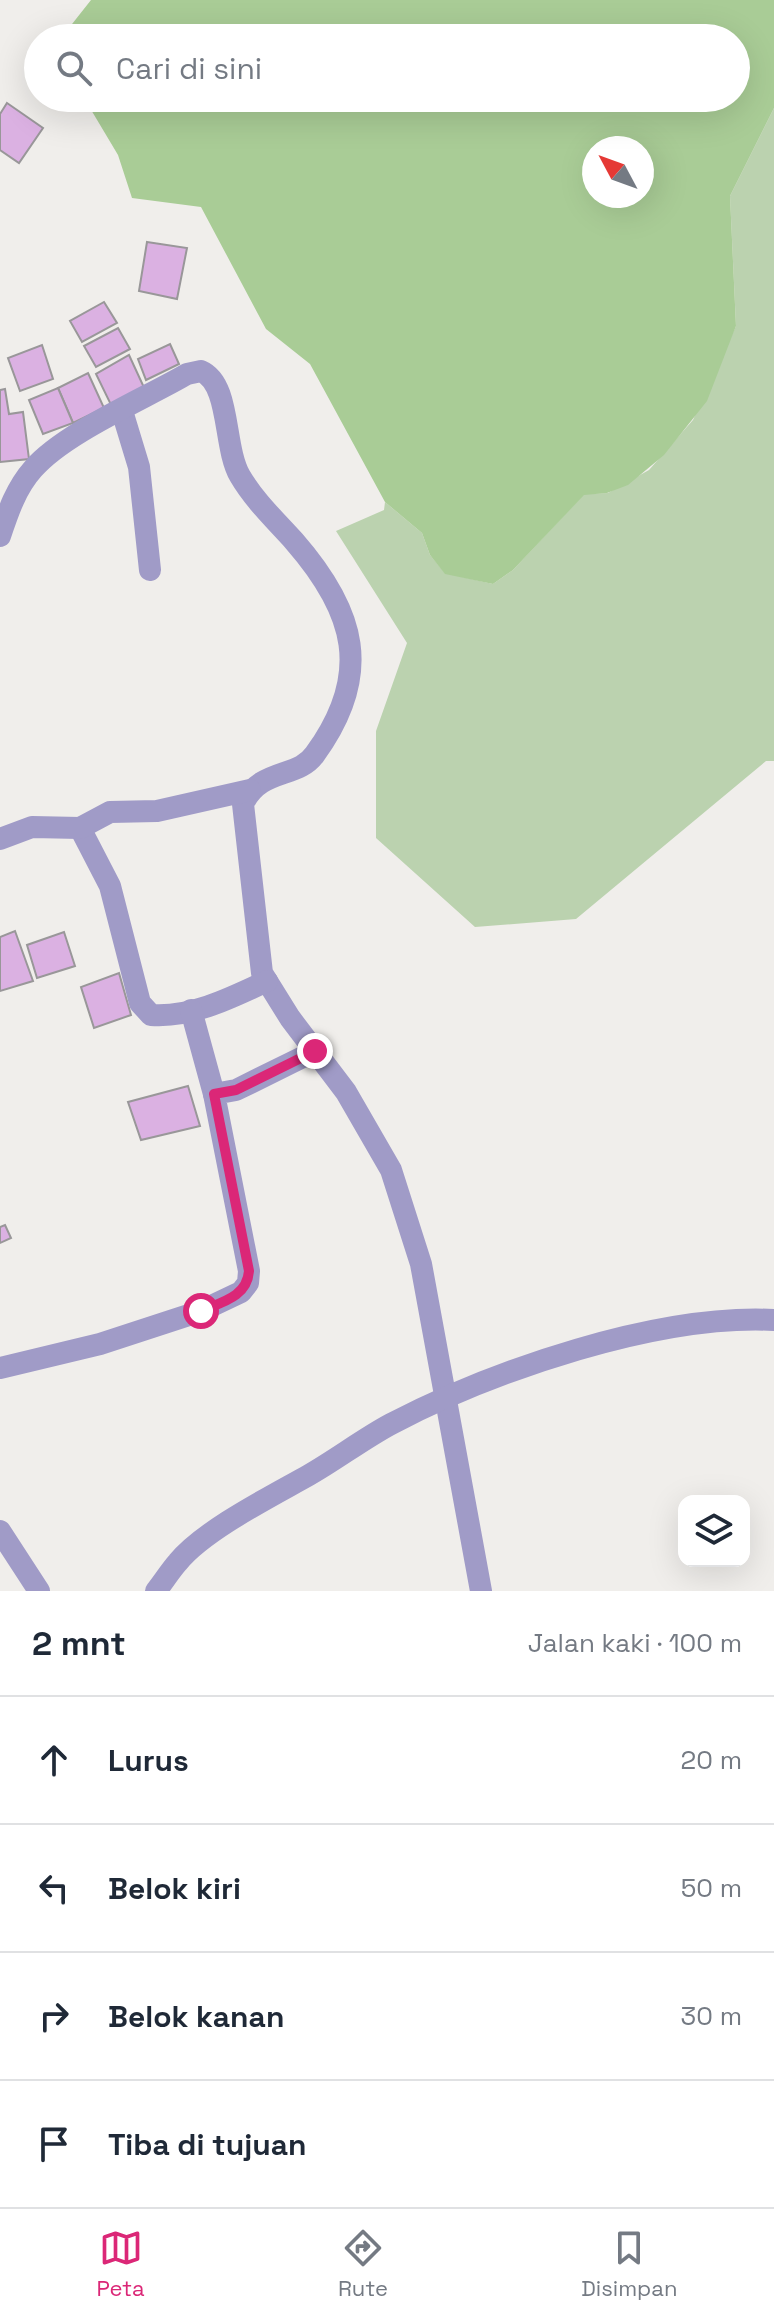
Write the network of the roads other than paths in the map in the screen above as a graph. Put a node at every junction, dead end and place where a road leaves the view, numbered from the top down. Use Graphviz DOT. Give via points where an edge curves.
graph roads {
  1 [pos="122,411"];
  2 [pos="0,536"];
  3 [pos="150,570"];
  4 [pos="250,790"];
  5 [pos="80,828"];
  6 [pos="0,839"];
  7 [pos="267,981"];
  8 [pos="191,1010"];
  9 [pos="315,1051"];
  10 [pos="214,1094"];
  11 [pos="774,1320"];
  12 [pos="0,1368"];
  13 [pos="448,1399"];
  14 [pos="0,1531"];
  15 [pos="39,1591"];
  16 [pos="156,1591"];
  17 [pos="481,1591"];
  1 -- 2 [label="street" via="67,441 33,468 13,498"];
  1 -- 3 [label="street" via="139,467"];
  1 -- 4 [label="street" via="194,370 213,378 237,472 337,602 351,638 345,699 329,736 312,760 263,779"];
  4 -- 5 [label="street" via="157,811 110,812"];
  4 -- 7 [label="street" via="243,804 245,827 256,942"];
  5 -- 6 [label="street" via="32,827"];
  5 -- 8 [label="street" via="110,886 140,1003 151,1015"];
  7 -- 8 [label="street"];
  7 -- 9 [label="street"];
  8 -- 10 [label="street"];
  9 -- 10 [label="street" via="236,1090"];
  9 -- 13 [label="street" via="346,1092 391,1170 421,1264"];
  10 -- 12 [label="street" via="249,1271 241,1292 100,1344"];
  11 -- 13 [label="street" via="734,1318 640,1335 553,1359"];
  13 -- 16 [label="street" via="391,1424 227,1524 179,1560"];
  13 -- 17 [label="street"];
  14 -- 15 [label="street"];
}
